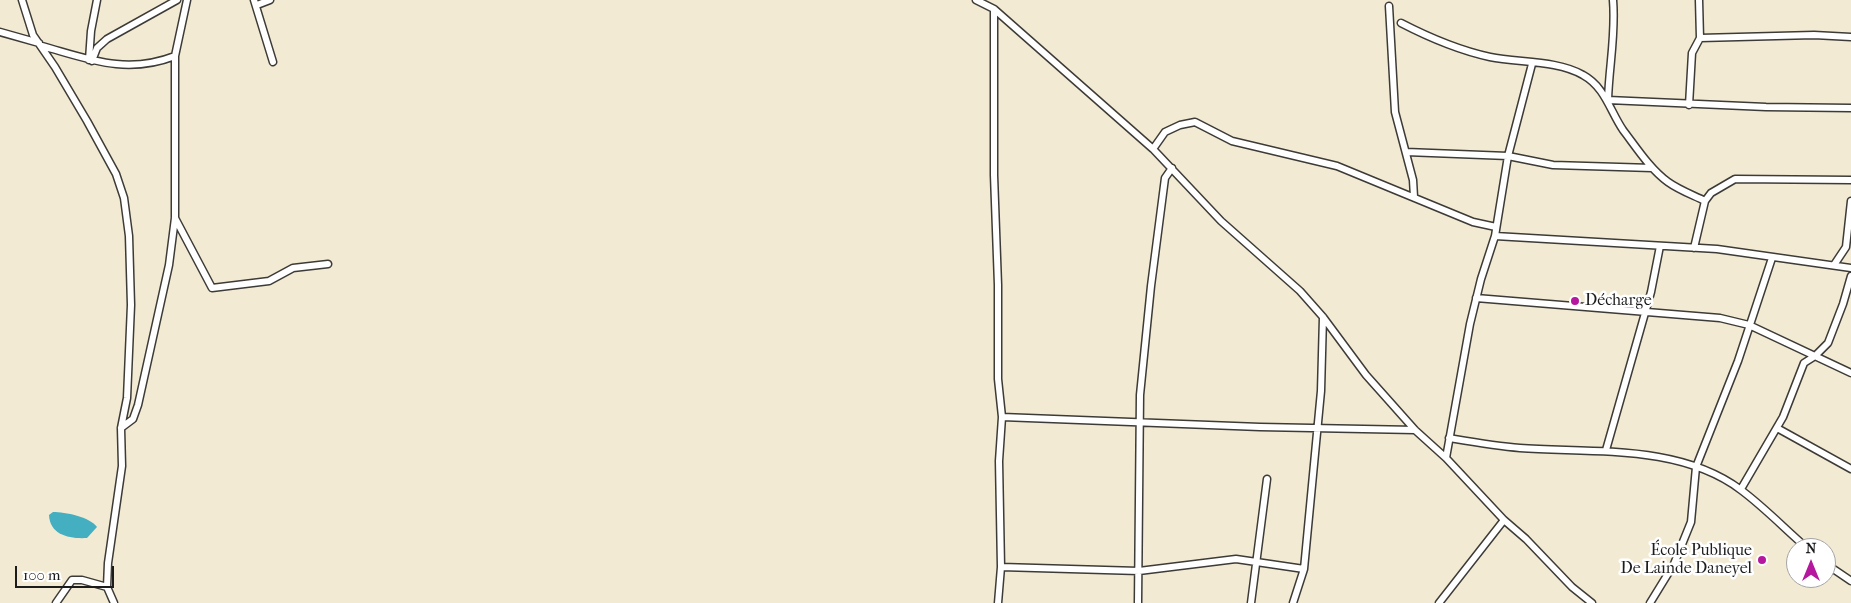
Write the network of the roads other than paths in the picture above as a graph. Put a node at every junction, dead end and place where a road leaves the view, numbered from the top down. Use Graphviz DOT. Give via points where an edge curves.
graph roads {
  1 [pos="22,0"];
  2 [pos="97,0"];
  3 [pos="177,0"];
  4 [pos="187,0"];
  5 [pos="270,0"];
  6 [pos="976,0"];
  7 [pos="1613,0"];
  8 [pos="1699,0"];
  9 [pos="255,3"];
  10 [pos="1389,6"];
  11 [pos="994,10"];
  12 [pos="1402,23"];
  13 [pos="0,32"];
  14 [pos="1851,37"];
  15 [pos="1700,38"];
  16 [pos="41,45"];
  17 [pos="174,56"];
  18 [pos="91,61"];
  19 [pos="273,62"];
  20 [pos="1532,64"];
  21 [pos="1608,100"];
  22 [pos="1689,105"];
  23 [pos="1851,108"];
  24 [pos="1153,149"];
  25 [pos="1406,152"];
  26 [pos="1508,156"];
  27 [pos="1172,168"];
  28 [pos="1652,168"];
  29 [pos="1851,180"];
  30 [pos="1414,197"];
  31 [pos="1705,201"];
  32 [pos="1851,201"];
  33 [pos="175,218"];
  34 [pos="1496,227"];
  35 [pos="1495,236"];
  36 [pos="1660,246"];
  37 [pos="1694,248"];
  38 [pos="1772,258"];
  39 [pos="328,264"];
  40 [pos="1834,265"];
  41 [pos="1851,268"];
  42 [pos="1851,276"];
  43 [pos="1476,298"];
  44 [pos="1646,311"];
  45 [pos="1323,317"];
  46 [pos="1749,325"];
  47 [pos="1816,356"];
  48 [pos="1851,373"];
  49 [pos="1002,417"];
  50 [pos="1138,421"];
  51 [pos="121,428"];
  52 [pos="1317,428"];
  53 [pos="1777,428"];
  54 [pos="1415,430"];
  55 [pos="1449,438"];
  56 [pos="1606,450"];
  57 [pos="1446,458"];
  58 [pos="1696,468"];
  59 [pos="1851,469"];
  60 [pos="1267,479"];
  61 [pos="1740,489"];
  62 [pos="1504,520"];
  63 [pos="1796,538"];
  64 [pos="1257,561"];
  65 [pos="1001,567"];
  66 [pos="1304,569"];
  67 [pos="1139,571"];
  68 [pos="1836,571"];
  69 [pos="1851,581"];
  70 [pos="107,587"];
  71 [pos="112,601"];
  72 [pos="56,603"];
  73 [pos="998,603"];
  74 [pos="1138,603"];
  75 [pos="1251,603"];
  76 [pos="1293,603"];
  77 [pos="1439,603"];
  78 [pos="1592,603"];
  79 [pos="1650,603"];
  1 -- 16 [label="street" via="33,35"];
  2 -- 18 [label="street" via="91,31"];
  3 -- 18 [label="street" via="106,39"];
  4 -- 17 [label="street"];
  5 -- 9 [label="street"];
  6 -- 11 [label="street"];
  7 -- 21 [label="street" via="1614,37"];
  8 -- 15 [label="street"];
  9 -- 19 [label="street"];
  10 -- 25 [label="street" via="1395,112"];
  11 -- 24 [label="street"];
  11 -- 49 [label="street" via="994,206 998,380"];
  12 -- 20 [label="street" via="1460,50"];
  13 -- 16 [label="street"];
  14 -- 15 [label="street"];
  15 -- 22 [label="street" via="1692,52"];
  16 -- 18 [label="street"];
  16 -- 51 [label="street" via="106,154 124,198 131,304 127,398"];
  17 -- 18 [label="street" via="143,65 109,65"];
  17 -- 33 [label="street"];
  20 -- 21 [label="street" via="1561,67 1584,75"];
  20 -- 26 [label="street"];
  21 -- 22 [label="street"];
  21 -- 28 [label="street" via="1622,128"];
  22 -- 23 [label="street"];
  24 -- 27 [label="street"];
  24 -- 30 [label="street" via="1165,132 1195,122 1232,141 1337,166"];
  25 -- 26 [label="street"];
  25 -- 30 [label="street"];
  26 -- 28 [label="street" via="1553,165"];
  26 -- 34 [label="street"];
  27 -- 45 [label="street" via="1221,222 1300,291"];
  27 -- 50 [label="street" via="1165,178 1150,286"];
  28 -- 31 [label="street" via="1668,182"];
  29 -- 31 [label="street" via="1735,179 1711,193"];
  30 -- 34 [label="street" via="1473,222"];
  31 -- 37 [label="street"];
  32 -- 40 [label="street" via="1846,246"];
  33 -- 39 [label="street" via="212,288 269,281 293,268"];
  33 -- 51 [label="street" via="169,265 138,405 133,419"];
  34 -- 35 [label="street"];
  35 -- 36 [label="street"];
  35 -- 43 [label="street"];
  36 -- 37 [label="street"];
  36 -- 44 [label="street"];
  37 -- 38 [label="street"];
  38 -- 40 [label="street"];
  38 -- 46 [label="street"];
  40 -- 41 [label="street"];
  42 -- 47 [label="street" via="1828,343"];
  43 -- 44 [label="street"];
  43 -- 55 [label="street"];
  44 -- 46 [label="street" via="1720,318"];
  44 -- 56 [label="street"];
  45 -- 52 [label="street"];
  45 -- 54 [label="street" via="1366,375"];
  46 -- 47 [label="street"];
  46 -- 58 [label="street" via="1733,376"];
  47 -- 48 [label="street"];
  47 -- 53 [label="street" via="1804,363"];
  49 -- 50 [label="street"];
  49 -- 65 [label="street" via="999,461"];
  50 -- 52 [label="street"];
  50 -- 67 [label="street"];
  51 -- 70 [label="street" via="122,466 111,529"];
  52 -- 54 [label="street"];
  52 -- 66 [label="street"];
  53 -- 59 [label="street"];
  53 -- 61 [label="street"];
  54 -- 57 [label="street"];
  55 -- 56 [label="street" via="1522,448"];
  55 -- 57 [label="street"];
  56 -- 58 [label="street" via="1677,461"];
  57 -- 62 [label="street"];
  58 -- 61 [label="street"];
  58 -- 79 [label="street" via="1691,522 1674,564"];
  60 -- 64 [label="street"];
  61 -- 63 [label="street"];
  62 -- 77 [label="street"];
  62 -- 78 [label="street"];
  64 -- 66 [label="street"];
  64 -- 67 [label="street" via="1236,559"];
  64 -- 75 [label="street"];
  65 -- 67 [label="street"];
  65 -- 73 [label="street"];
  66 -- 76 [label="street"];
  67 -- 74 [label="street"];
  68 -- 69 [label="street"];
  70 -- 71 [label="street"];
  70 -- 72 [label="street" via="72,580"];
}
